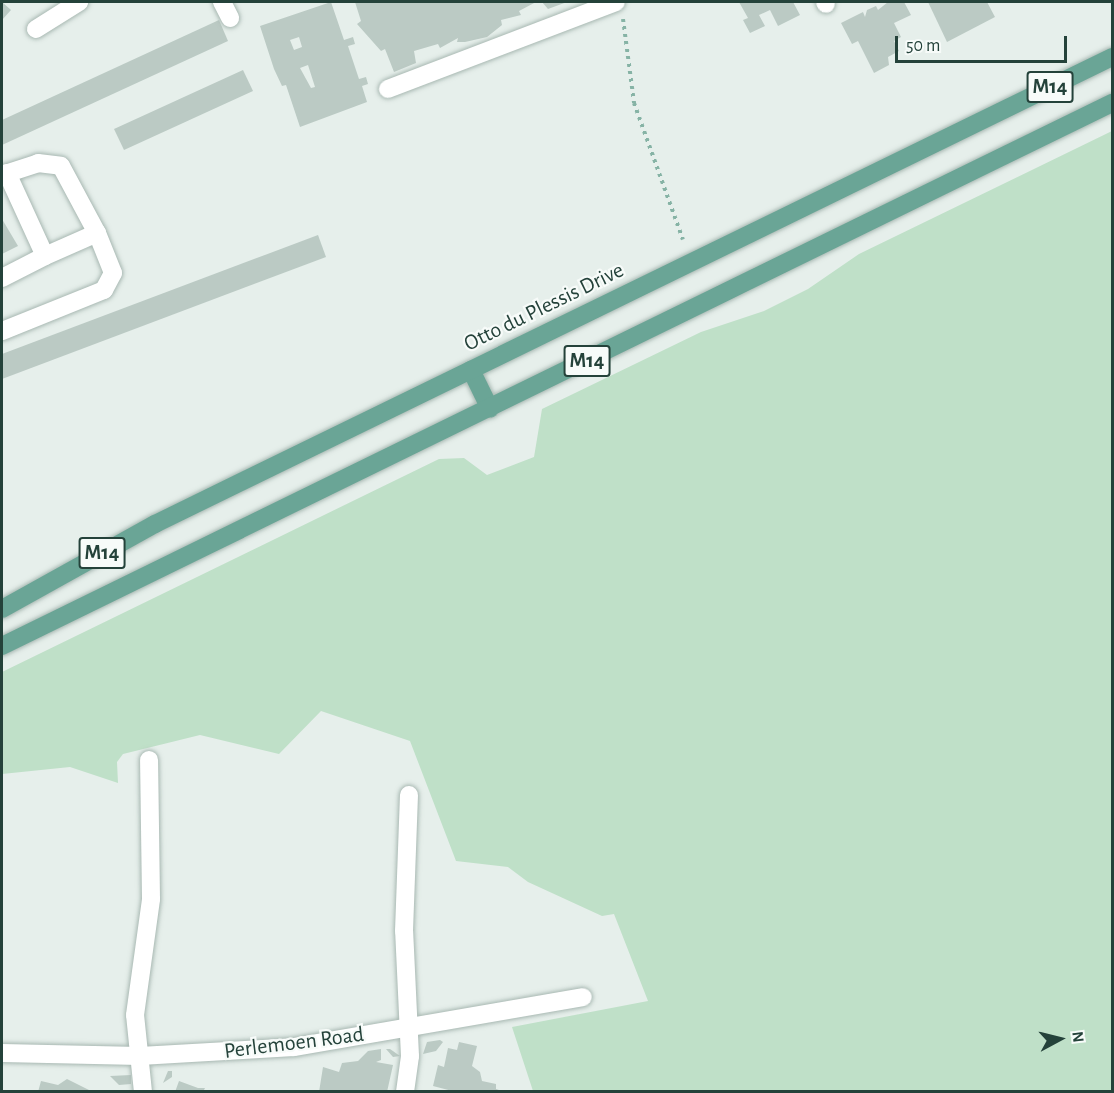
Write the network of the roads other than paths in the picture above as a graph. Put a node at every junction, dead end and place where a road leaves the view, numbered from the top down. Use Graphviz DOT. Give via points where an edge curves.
graph roads {
  1 [pos="79,2"];
  2 [pos="222,2"];
  3 [pos="621,6"];
  4 [pos="230,18"];
  5 [pos="36,29"];
  6 [pos="1113,57"];
  7 [pos="388,89"];
  8 [pos="1113,103"];
  9 [pos="4,174"];
  10 [pos="97,233"];
  11 [pos="45,256"];
  12 [pos="2,278"];
  13 [pos="2,331"];
  14 [pos="471,370"];
  15 [pos="490,409"];
  16 [pos="2,609"];
  17 [pos="2,646"];
  18 [pos="149,760"];
  19 [pos="409,795"];
  20 [pos="583,997"];
  21 [pos="408,1028"];
  22 [pos="2,1053"];
  23 [pos="140,1056"];
  24 [pos="143,1092"];
  25 [pos="405,1092"];
  1 -- 5 [label="street"];
  2 -- 4 [label="street"];
  3 -- 7 [label="street"];
  6 -- 14 [label="main road, Otto du Plessis Drive / M14"];
  8 -- 15 [label="main road, M14"];
  9 -- 10 [label="street" via="39,163 61,166"];
  9 -- 11 [label="street"];
  10 -- 11 [label="street"];
  10 -- 13 [label="street" via="112,264 110,282 104,290"];
  11 -- 12 [label="street"];
  14 -- 15 [label="main road"];
  14 -- 16 [label="main road, Otto du Plessis Drive / M14" via="155,524"];
  15 -- 17 [label="main road, M14"];
  18 -- 23 [label="street" via="151,899 135,1015"];
  19 -- 21 [label="street" via="404,931"];
  20 -- 21 [label="street, Perlemoen Road"];
  21 -- 23 [label="street, Perlemoen Road" via="294,1047"];
  21 -- 25 [label="street"];
  22 -- 23 [label="street, Perlemoen Road"];
  23 -- 24 [label="street"];
}
